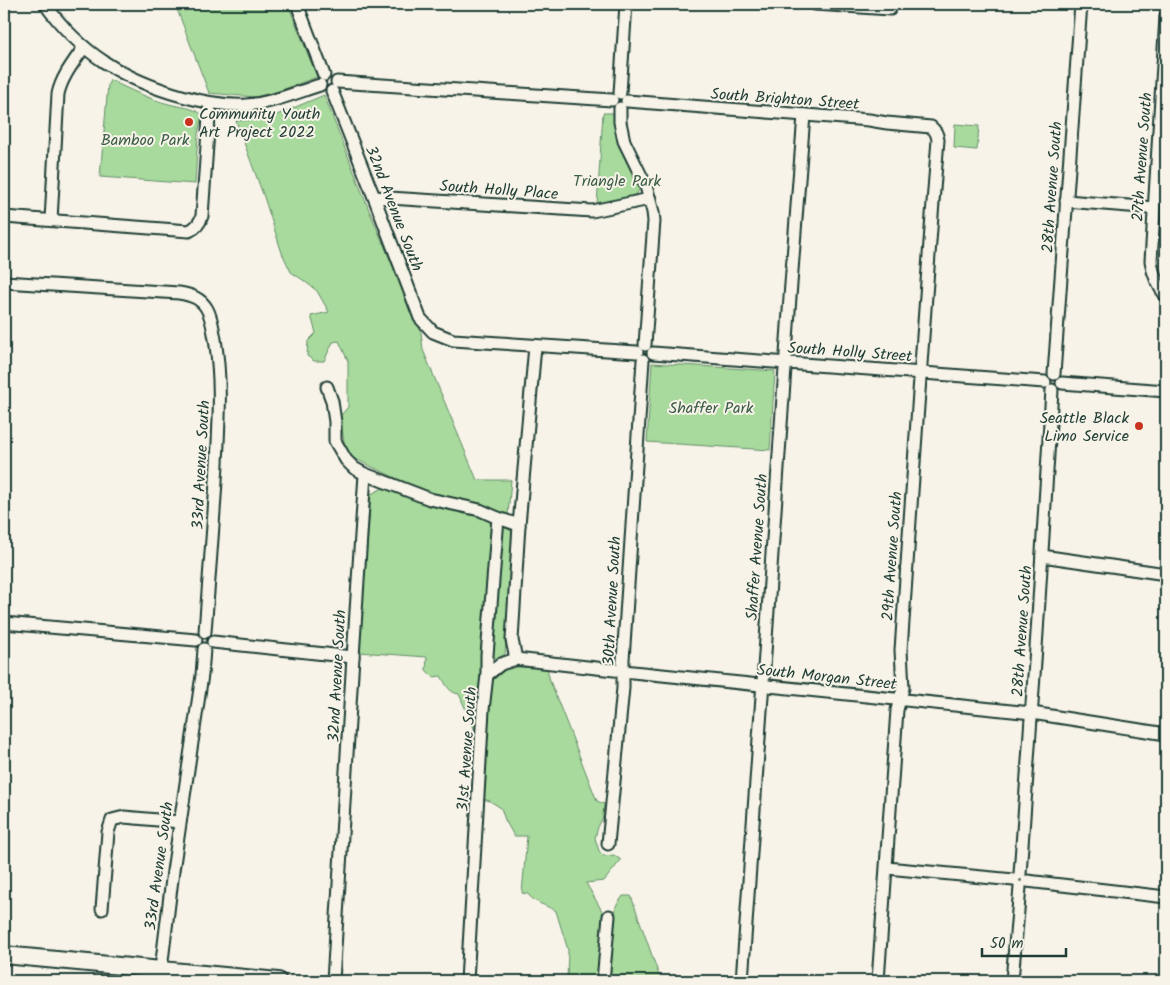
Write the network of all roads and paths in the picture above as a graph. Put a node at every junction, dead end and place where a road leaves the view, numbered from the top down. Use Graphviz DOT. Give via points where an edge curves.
graph roads {
  1 [pos="45,4"];
  2 [pos="297,4"];
  3 [pos="626,4"];
  4 [pos="815,4"];
  5 [pos="1081,4"];
  6 [pos="890,9"];
  7 [pos="1166,16"];
  8 [pos="84,47"];
  9 [pos="322,80"];
  10 [pos="334,87"];
  11 [pos="620,101"];
  12 [pos="210,103"];
  13 [pos="804,115"];
  14 [pos="937,134"];
  15 [pos="374,197"];
  16 [pos="650,199"];
  17 [pos="1066,201"];
  18 [pos="1154,208"];
  19 [pos="4,217"];
  20 [pos="51,220"];
  21 [pos="4,282"];
  22 [pos="1166,296"];
  23 [pos="433,332"];
  24 [pos="535,346"];
  25 [pos="645,353"];
  26 [pos="786,363"];
  27 [pos="921,372"];
  28 [pos="1054,374"];
  29 [pos="1062,383"];
  30 [pos="1048,386"];
  31 [pos="327,387"];
  32 [pos="1166,391"];
  33 [pos="365,474"];
  34 [pos="498,518"];
  35 [pos="519,525"];
  36 [pos="1042,556"];
  37 [pos="1166,574"];
  38 [pos="4,623"];
  39 [pos="204,644"];
  40 [pos="353,657"];
  41 [pos="516,659"];
  42 [pos="623,671"];
  43 [pos="488,674"];
  44 [pos="762,685"];
  45 [pos="900,700"];
  46 [pos="1032,713"];
  47 [pos="1166,734"];
  48 [pos="180,822"];
  49 [pos="608,844"];
  50 [pos="887,868"];
  51 [pos="1020,881"];
  52 [pos="1166,897"];
  53 [pos="102,909"];
  54 [pos="609,916"];
  55 [pos="4,955"];
  56 [pos="161,969"];
  57 [pos="180,976"];
  58 [pos="278,981"];
  59 [pos="333,981"];
  60 [pos="467,981"];
  61 [pos="603,981"];
  62 [pos="742,981"];
  63 [pos="878,981"];
  64 [pos="1012,981"];
  1 -- 8 [label="street"];
  2 -- 9 [label="street"];
  3 -- 11 [label="street, 30th Avenue South"];
  4 -- 6 [label="street"];
  5 -- 17 [label="street, 28th Avenue South"];
  7 -- 18 [label="street, 27th Avenue South"];
  8 -- 12 [label="street" via="135,80 162,91"];
  8 -- 20 [label="street" via="60,84 58,94"];
  9 -- 10 [label="street" via="321,88 326,92"];
  9 -- 10 [label="street" via="327,74 333,75"];
  9 -- 12 [label="street" via="291,96 262,103"];
  10 -- 11 [label="street, South Brighton Street"];
  10 -- 15 [label="street, 32nd Avenue South"];
  11 -- 13 [label="street, South Brighton Street"];
  11 -- 16 [label="street, 30th Avenue South" via="624,141"];
  12 -- 20 [label="street" via="202,216 194,229"];
  13 -- 14 [label="street, South Brighton Street" via="931,127"];
  13 -- 26 [label="street, Shaffer Avenue South"];
  14 -- 27 [label="street, 29th Avenue South"];
  15 -- 16 [label="street, South Holly Place" via="592,211"];
  15 -- 23 [label="street, 32nd Avenue South" via="420,318"];
  16 -- 25 [label="street, 30th Avenue South" via="654,221"];
  17 -- 18 [label="street"];
  17 -- 28 [label="street, 28th Avenue South"];
  18 -- 22 [label="street, 27th Avenue South" via="1151,260 1157,284"];
  19 -- 20 [label="street"];
  21 -- 39 [label="street, 33rd Avenue South" via="179,293 198,298 208,311 218,358 220,400 205,632 212,636"];
  23 -- 24 [label="street, South Holly Street" via="453,340"];
  24 -- 25 [label="street, South Holly Street"];
  24 -- 35 [label="street"];
  25 -- 26 [label="street, South Holly Street"];
  25 -- 42 [label="street, 30th Avenue South"];
  26 -- 27 [label="street, South Holly Street"];
  26 -- 44 [label="street, Shaffer Avenue South"];
  27 -- 30 [label="street, South Holly Street"];
  27 -- 45 [label="street, 29th Avenue South"];
  28 -- 29 [label="street"];
  28 -- 30 [label="street" via="1048,376"];
  29 -- 30 [label="street" via="1058,389"];
  29 -- 32 [label="street"];
  30 -- 36 [label="street, 28th Avenue South"];
  31 -- 33 [label="street" via="332,401 335,441 346,460"];
  33 -- 34 [label="street" via="430,499 480,510"];
  33 -- 40 [label="street, 32nd Avenue South"];
  34 -- 35 [label="street"];
  34 -- 43 [label="street, 31st Avenue South"];
  35 -- 41 [label="street" via="512,640"];
  36 -- 37 [label="street"];
  36 -- 46 [label="street, 28th Avenue South"];
  38 -- 39 [label="street"];
  39 -- 40 [label="street"];
  39 -- 48 [label="street, 33rd Avenue South"];
  40 -- 59 [label="street, 32nd Avenue South"];
  41 -- 42 [label="street, South Morgan Street"];
  41 -- 43 [label="street"];
  42 -- 44 [label="street, South Morgan Street"];
  42 -- 49 [label="street, 30th Avenue South"];
  43 -- 60 [label="street, 31st Avenue South" via="483,710"];
  44 -- 45 [label="street, South Morgan Street"];
  44 -- 62 [label="street, Shaffer Avenue South"];
  45 -- 46 [label="street, South Morgan Street"];
  45 -- 50 [label="street, 29th Avenue South"];
  46 -- 47 [label="street, South Morgan Street"];
  46 -- 51 [label="street, 28th Avenue South"];
  48 -- 53 [label="street" via="124,817 112,820 108,832"];
  48 -- 56 [label="street, 33rd Avenue South"];
  50 -- 51 [label="street"];
  50 -- 63 [label="street, 29th Avenue South"];
  51 -- 52 [label="street"];
  51 -- 64 [label="street, 28th Avenue South"];
  54 -- 61 [label="street"];
  55 -- 56 [label="street"];
  56 -- 57 [label="street"];
  57 -- 58 [label="street"];
}
